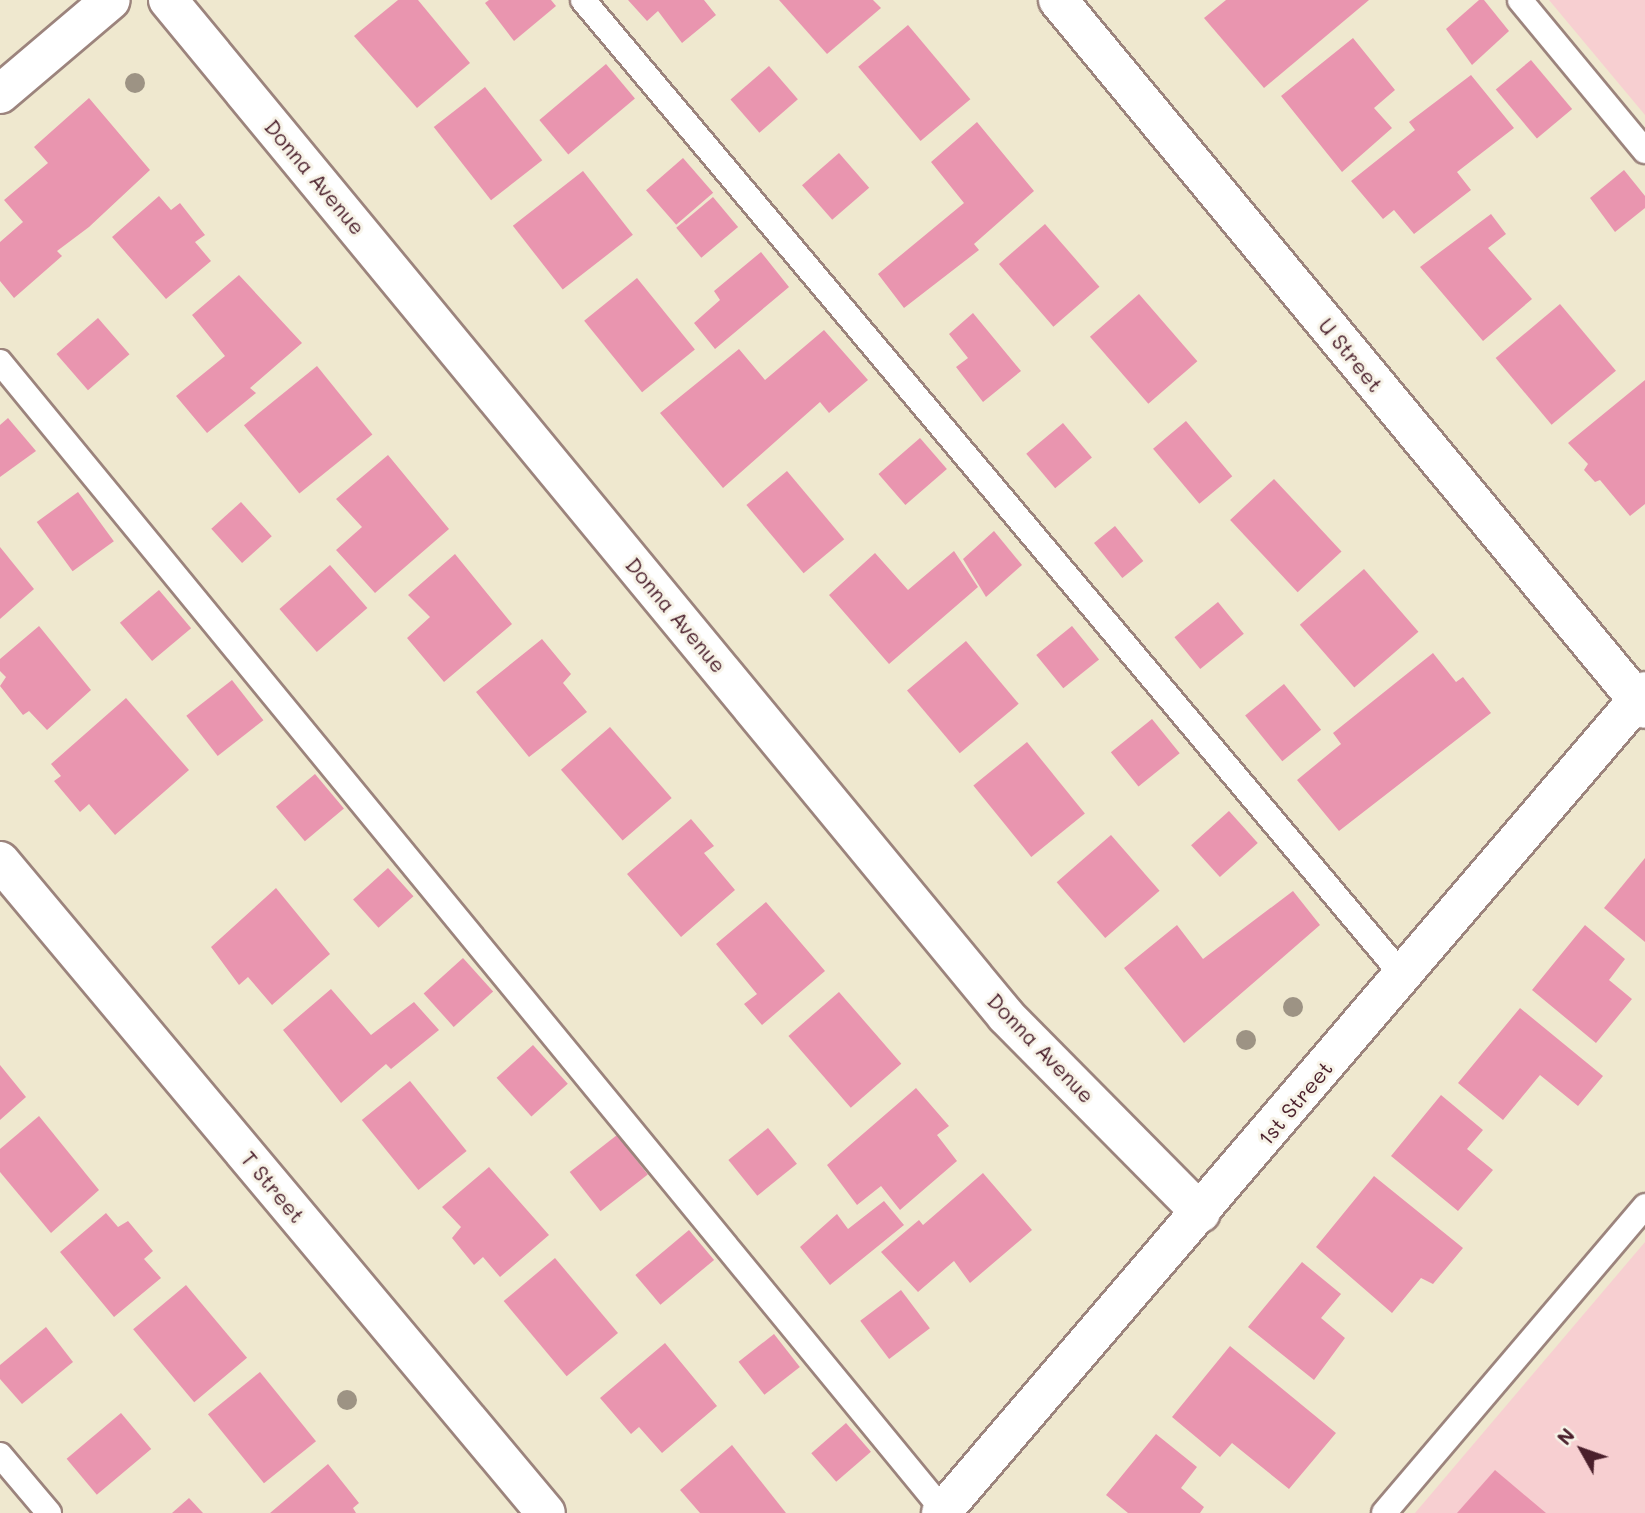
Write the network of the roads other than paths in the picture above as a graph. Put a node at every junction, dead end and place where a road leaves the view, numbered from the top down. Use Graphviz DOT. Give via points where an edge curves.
graph roads {
  1 [pos="111,0"];
  2 [pos="168,0"];
  3 [pos="583,0"];
  4 [pos="1058,0"];
  5 [pos="1520,0"];
  6 [pos="0,94"];
  7 [pos="1645,151"];
  8 [pos="0,362"];
  9 [pos="1642,701"];
  10 [pos="0,861"];
  11 [pos="1403,976"];
  12 [pos="1645,1206"];
  13 [pos="1201,1213"];
  14 [pos="0,1455"];
  15 [pos="942,1512"];
  16 [pos="48,1513"];
  17 [pos="546,1513"];
  18 [pos="1384,1513"];
  1 -- 6 [label="street"];
  2 -- 13 [label="street, Donna Avenue" via="1006,1016"];
  3 -- 11 [label="lane"];
  4 -- 9 [label="street, U Street"];
  5 -- 7 [label="lane"];
  8 -- 15 [label="lane"];
  9 -- 11 [label="street, 1st Street"];
  10 -- 17 [label="street, T Street"];
  11 -- 13 [label="street, 1st Street"];
  12 -- 18 [label="lane"];
  13 -- 15 [label="street, 1st Street"];
  14 -- 16 [label="lane"];
}
